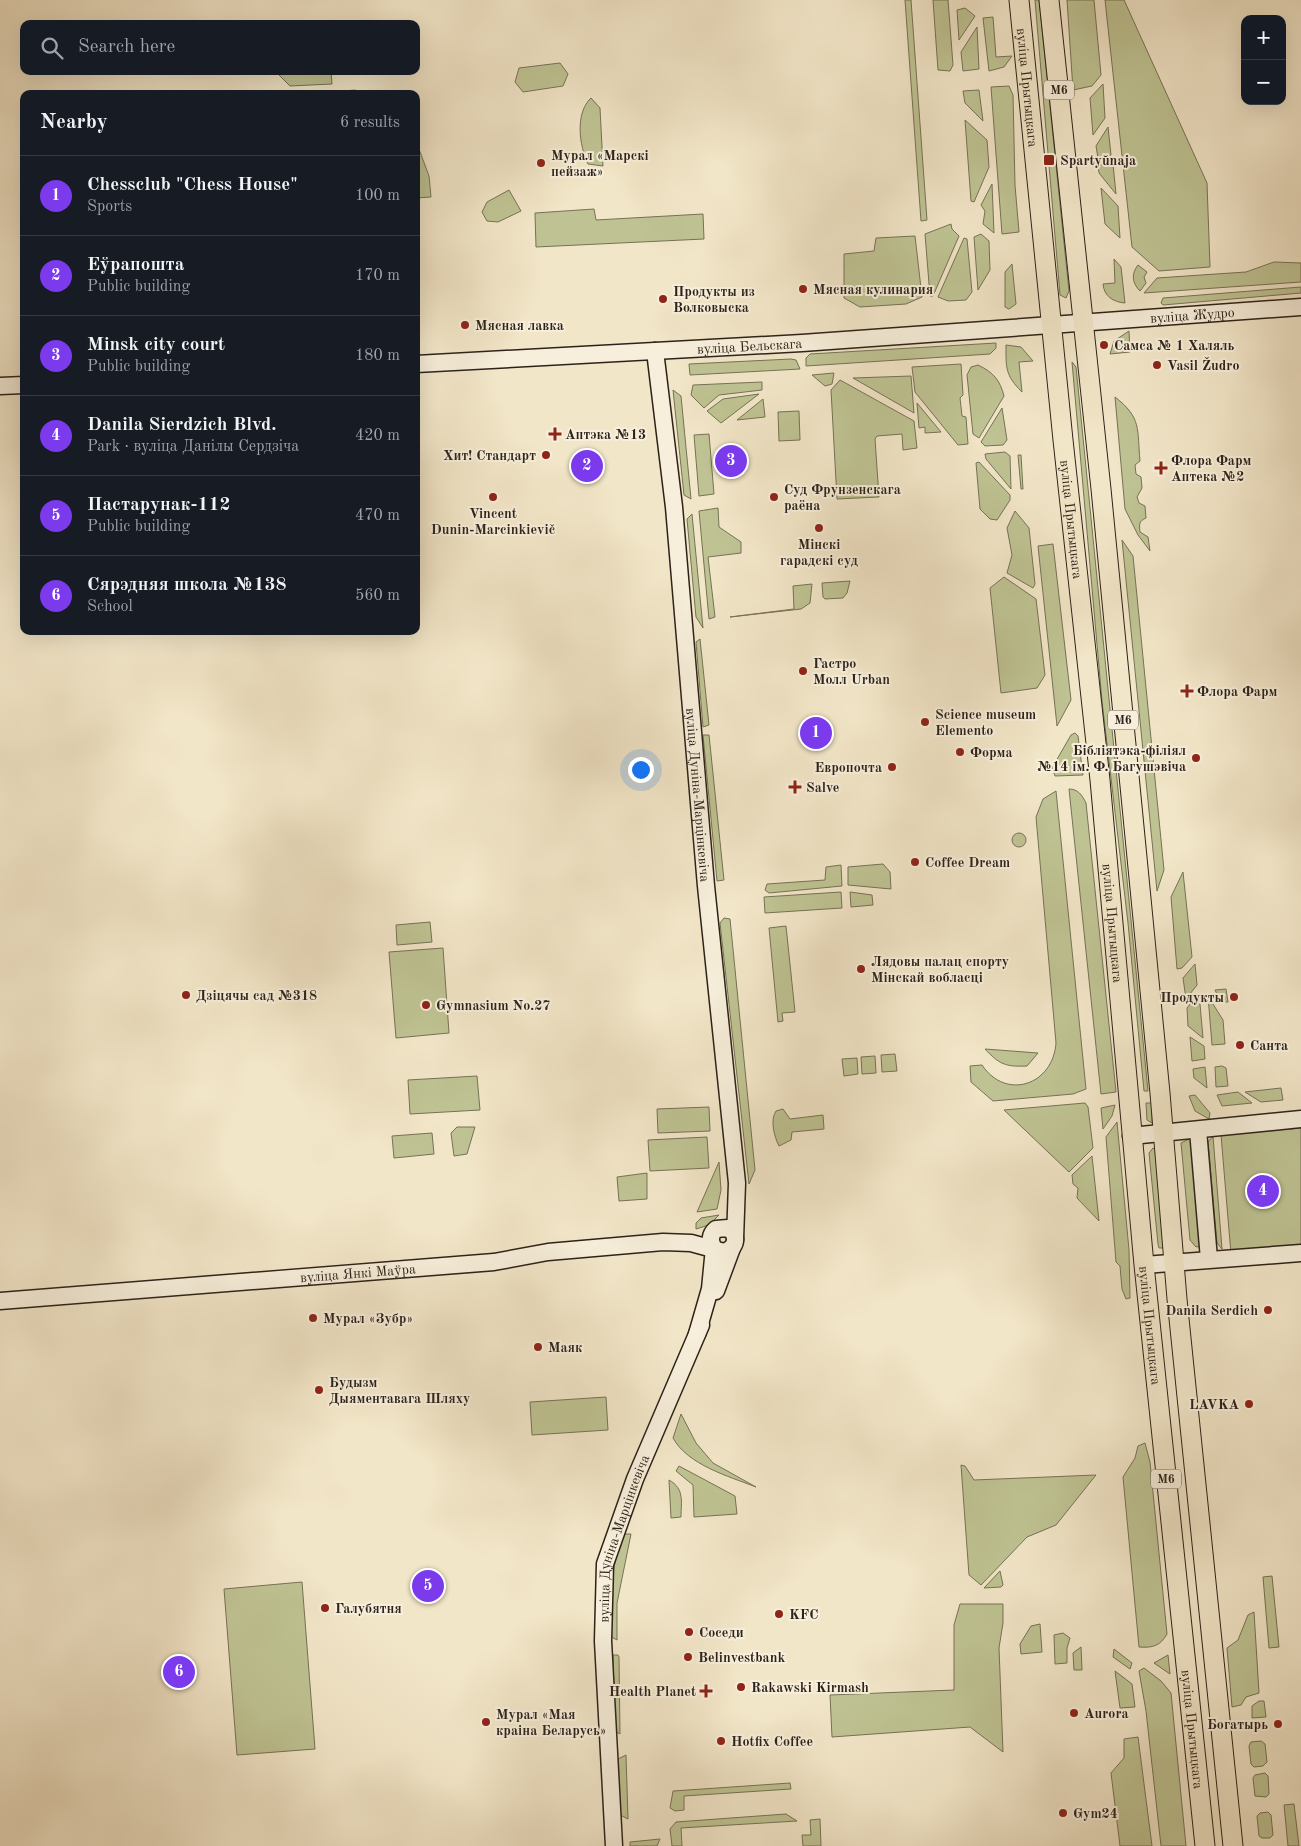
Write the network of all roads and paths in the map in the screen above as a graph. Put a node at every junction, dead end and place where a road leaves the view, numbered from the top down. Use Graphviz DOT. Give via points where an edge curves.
graph roads {
  1 [pos="1018,0"];
  2 [pos="1049,0"];
  3 [pos="1301,307"];
  4 [pos="1082,324"];
  5 [pos="1051,326"];
  6 [pos="655,351"];
  7 [pos="420,364"];
  8 [pos="20,385"];
  9 [pos="0,386"];
  10 [pos="1301,1119"];
  11 [pos="1198,1130"];
  12 [pos="1164,1134"];
  13 [pos="1131,1136"];
  14 [pos="737,1183"];
  15 [pos="716,1229"];
  16 [pos="663,1242"];
  17 [pos="733,1244"];
  18 [pos="714,1248"];
  19 [pos="1301,1253"];
  20 [pos="1209,1260"];
  21 [pos="1175,1262"];
  22 [pos="1144,1265"];
  23 [pos="0,1301"];
  24 [pos="697,1334"];
  25 [pos="614,1846"];
  26 [pos="1205,1846"];
  27 [pos="1233,1846"];
  1 -- 5 [label="main road, вуліца Прытыцкага / М6"];
  2 -- 4 [label="main road, вуліца Прытыцкага / М6"];
  3 -- 4 [label="street, вуліца Жудро"];
  4 -- 5 [label="street, вуліца Бельскага"];
  4 -- 12 [label="main road, вуліца Прытыцкага / М6"];
  5 -- 6 [label="street, вуліца Бельскага"];
  5 -- 13 [label="main road, вуліца Прытыцкага / М6" via="1100,780"];
  6 -- 7 [label="street, вуліца Бельскага"];
  6 -- 14 [label="street, вуліца Дуніна-Марцінкевіча" via="674,506 706,886"];
  8 -- 9 [label="street"];
  10 -- 11 [label="street"];
  11 -- 12 [label="street"];
  11 -- 20 [label="street"];
  12 -- 13 [label="street"];
  12 -- 21 [label="main road, вуліца Прытыцкага / М6"];
  13 -- 22 [label="main road, вуліца Прытыцкага / М6"];
  14 -- 15 [label="street" via="733,1202"];
  14 -- 17 [label="street, вуліца Дуніна-Марцінкевіча"];
  15 -- 16 [label="street"];
  15 -- 17 [label="street" via="728,1228 733,1233"];
  15 -- 18 [label="street" via="710,1238"];
  16 -- 18 [label="street, вуліца Янкі Маўра"];
  16 -- 23 [label="street, вуліца Янкі Маўра" via="548,1252 494,1262"];
  17 -- 18 [label="street" via="724,1252"];
  17 -- 24 [label="street, вуліца Дуніна-Марцінкевіча"];
  18 -- 24 [label="street" via="710,1290"];
  19 -- 20 [label="street"];
  20 -- 21 [label="street"];
  21 -- 22 [label="street"];
  21 -- 27 [label="main road, вуліца Прытыцкага / М6"];
  22 -- 26 [label="main road, вуліца Прытыцкага / М6"];
  24 -- 25 [label="street, вуліца Дуніна-Марцінкевіча" via="635,1479 605,1564 604,1641"];
}
